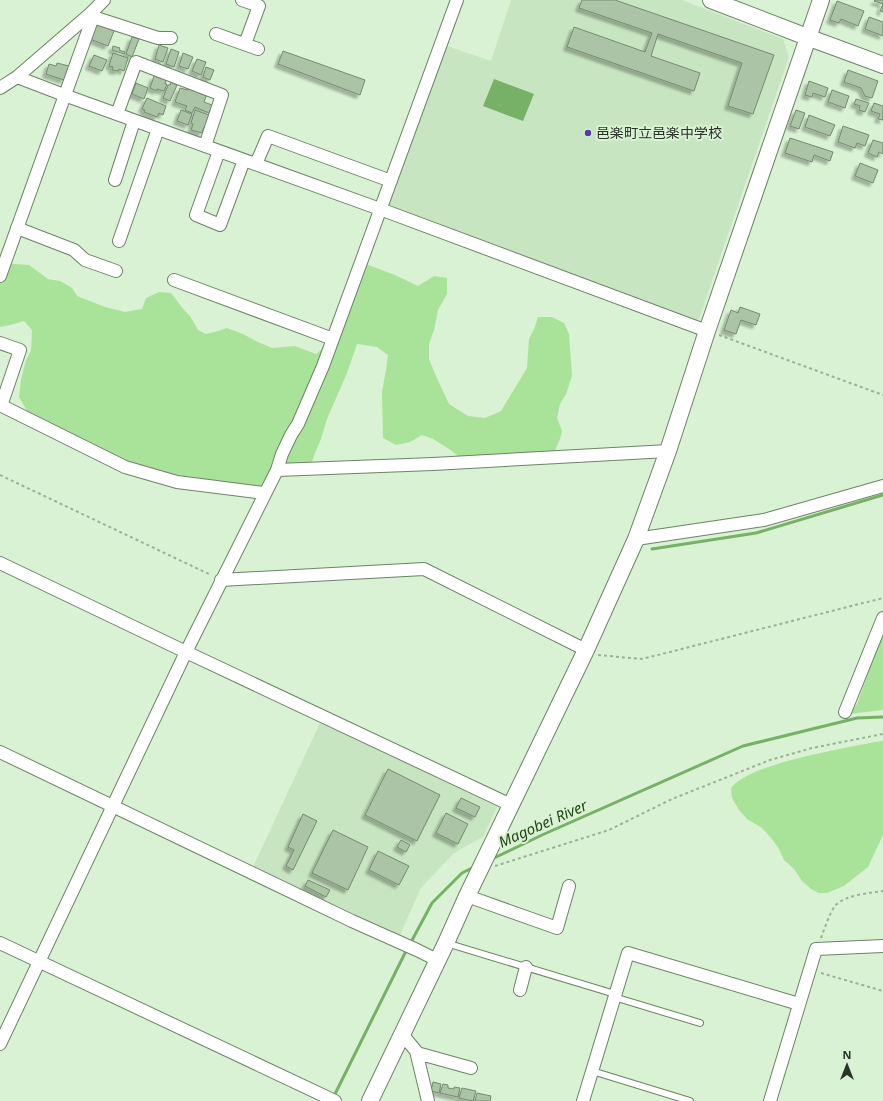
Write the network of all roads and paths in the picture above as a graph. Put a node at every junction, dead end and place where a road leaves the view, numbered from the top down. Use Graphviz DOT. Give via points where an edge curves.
graph roads {
  1 [pos="104,0"];
  2 [pos="242,0"];
  3 [pos="457,0"];
  4 [pos="711,0"];
  5 [pos="821,0"];
  6 [pos="92,15"];
  7 [pos="216,34"];
  8 [pos="807,37"];
  9 [pos="171,38"];
  10 [pos="244,44"];
  11 [pos="258,49"];
  12 [pos="883,65"];
  13 [pos="18,77"];
  14 [pos="0,88"];
  15 [pos="64,95"];
  16 [pos="117,114"];
  17 [pos="134,120"];
  18 [pos="158,129"];
  19 [pos="205,146"];
  20 [pos="219,151"];
  21 [pos="244,160"];
  22 [pos="256,164"];
  23 [pos="115,180"];
  24 [pos="391,181"];
  25 [pos="380,209"];
  26 [pos="17,228"];
  27 [pos="119,241"];
  28 [pos="116,271"];
  29 [pos="0,276"];
  30 [pos="174,280"];
  31 [pos="707,330"];
  32 [pos="333,339"];
  33 [pos="0,343"];
  34 [pos="883,395"];
  35 [pos="1,406"];
  36 [pos="668,451"];
  37 [pos="277,470"];
  38 [pos="0,475"];
  39 [pos="883,486"];
  40 [pos="264,493"];
  41 [pos="636,539"];
  42 [pos="0,563"];
  43 [pos="221,580"];
  44 [pos="883,598"];
  45 [pos="883,618"];
  46 [pos="586,650"];
  47 [pos="186,652"];
  48 [pos="845,712"];
  49 [pos="883,734"];
  50 [pos="0,752"];
  51 [pos="511,805"];
  52 [pos="113,806"];
  53 [pos="479,871"];
  54 [pos="569,886"];
  55 [pos="883,891"];
  56 [pos="467,896"];
  57 [pos="0,943"];
  58 [pos="446,943"];
  59 [pos="883,946"];
  60 [pos="816,949"];
  61 [pos="437,960"];
  62 [pos="39,962"];
  63 [pos="526,967"];
  64 [pos="810,970"];
  65 [pos="520,990"];
  66 [pos="883,991"];
  67 [pos="614,996"];
  68 [pos="799,1004"];
  69 [pos="700,1023"];
  70 [pos="402,1034"];
  71 [pos="0,1044"];
  72 [pos="417,1054"];
  73 [pos="471,1068"];
  74 [pos="592,1071"];
  75 [pos="335,1101"];
  76 [pos="370,1101"];
  77 [pos="428,1101"];
  78 [pos="583,1101"];
  79 [pos="690,1101"];
  80 [pos="770,1101"];
  1 -- 6 [label="street"];
  2 -- 10 [label="street" via="259,6"];
  3 -- 24 [label="street"];
  4 -- 8 [label="street"];
  5 -- 8 [label="street"];
  6 -- 9 [label="street" via="158,38"];
  6 -- 13 [label="street"];
  6 -- 15 [label="street"];
  7 -- 10 [label="street"];
  8 -- 12 [label="street"];
  8 -- 31 [label="street"];
  10 -- 11 [label="street"];
  13 -- 14 [label="street"];
  13 -- 15 [label="street"];
  15 -- 16 [label="street"];
  15 -- 26 [label="street"];
  16 -- 17 [label="street"];
  16 -- 19 [label="street" via="136,62 222,95"];
  17 -- 18 [label="street"];
  17 -- 23 [label="street"];
  18 -- 19 [label="street"];
  18 -- 27 [label="street"];
  19 -- 20 [label="street"];
  20 -- 21 [label="street"];
  20 -- 21 [label="street" via="196,215 220,225"];
  21 -- 22 [label="street"];
  22 -- 24 [label="street" via="268,136"];
  22 -- 25 [label="street"];
  24 -- 25 [label="street"];
  25 -- 31 [label="street"];
  25 -- 32 [label="street"];
  26 -- 28 [label="street" via="74,250 86,260"];
  26 -- 29 [label="street"];
  30 -- 32 [label="street"];
  31 -- 34 [label="path"];
  31 -- 36 [label="street"];
  32 -- 37 [label="street"];
  33 -- 35 [label="street" via="20,350"];
  35 -- 40 [label="street" via="125,467 177,482"];
  36 -- 37 [label="street"];
  36 -- 41 [label="street"];
  37 -- 40 [label="street"];
  38 -- 43 [label="path"];
  39 -- 41 [label="street" via="764,520"];
  40 -- 43 [label="street"];
  41 -- 46 [label="street"];
  42 -- 47 [label="street"];
  43 -- 46 [label="street" via="424,569"];
  43 -- 47 [label="street"];
  44 -- 46 [label="path" via="642,659 601,656"];
  45 -- 48 [label="street"];
  46 -- 51 [label="street"];
  47 -- 51 [label="street"];
  47 -- 52 [label="street"];
  49 -- 53 [label="path" via="812,748 770,760 672,799 609,830"];
  50 -- 52 [label="street"];
  51 -- 53 [label="street"];
  52 -- 61 [label="street"];
  52 -- 62 [label="street"];
  53 -- 56 [label="street"];
  54 -- 56 [label="street" via="557,928"];
  55 -- 60 [label="path" via="856,896 840,901 834,906"];
  56 -- 58 [label="street"];
  57 -- 62 [label="street"];
  58 -- 61 [label="street"];
  58 -- 63 [label="lane"];
  59 -- 60 [label="street"];
  60 -- 64 [label="street"];
  61 -- 70 [label="street"];
  62 -- 71 [label="street"];
  62 -- 75 [label="street"];
  63 -- 65 [label="street"];
  63 -- 67 [label="lane"];
  64 -- 66 [label="path"];
  64 -- 68 [label="street"];
  67 -- 68 [label="street" via="628,953"];
  67 -- 69 [label="lane"];
  67 -- 74 [label="street"];
  68 -- 80 [label="street"];
  70 -- 72 [label="street"];
  70 -- 76 [label="street"];
  72 -- 73 [label="street"];
  72 -- 77 [label="street"];
  74 -- 78 [label="street"];
  74 -- 79 [label="lane"];
}
